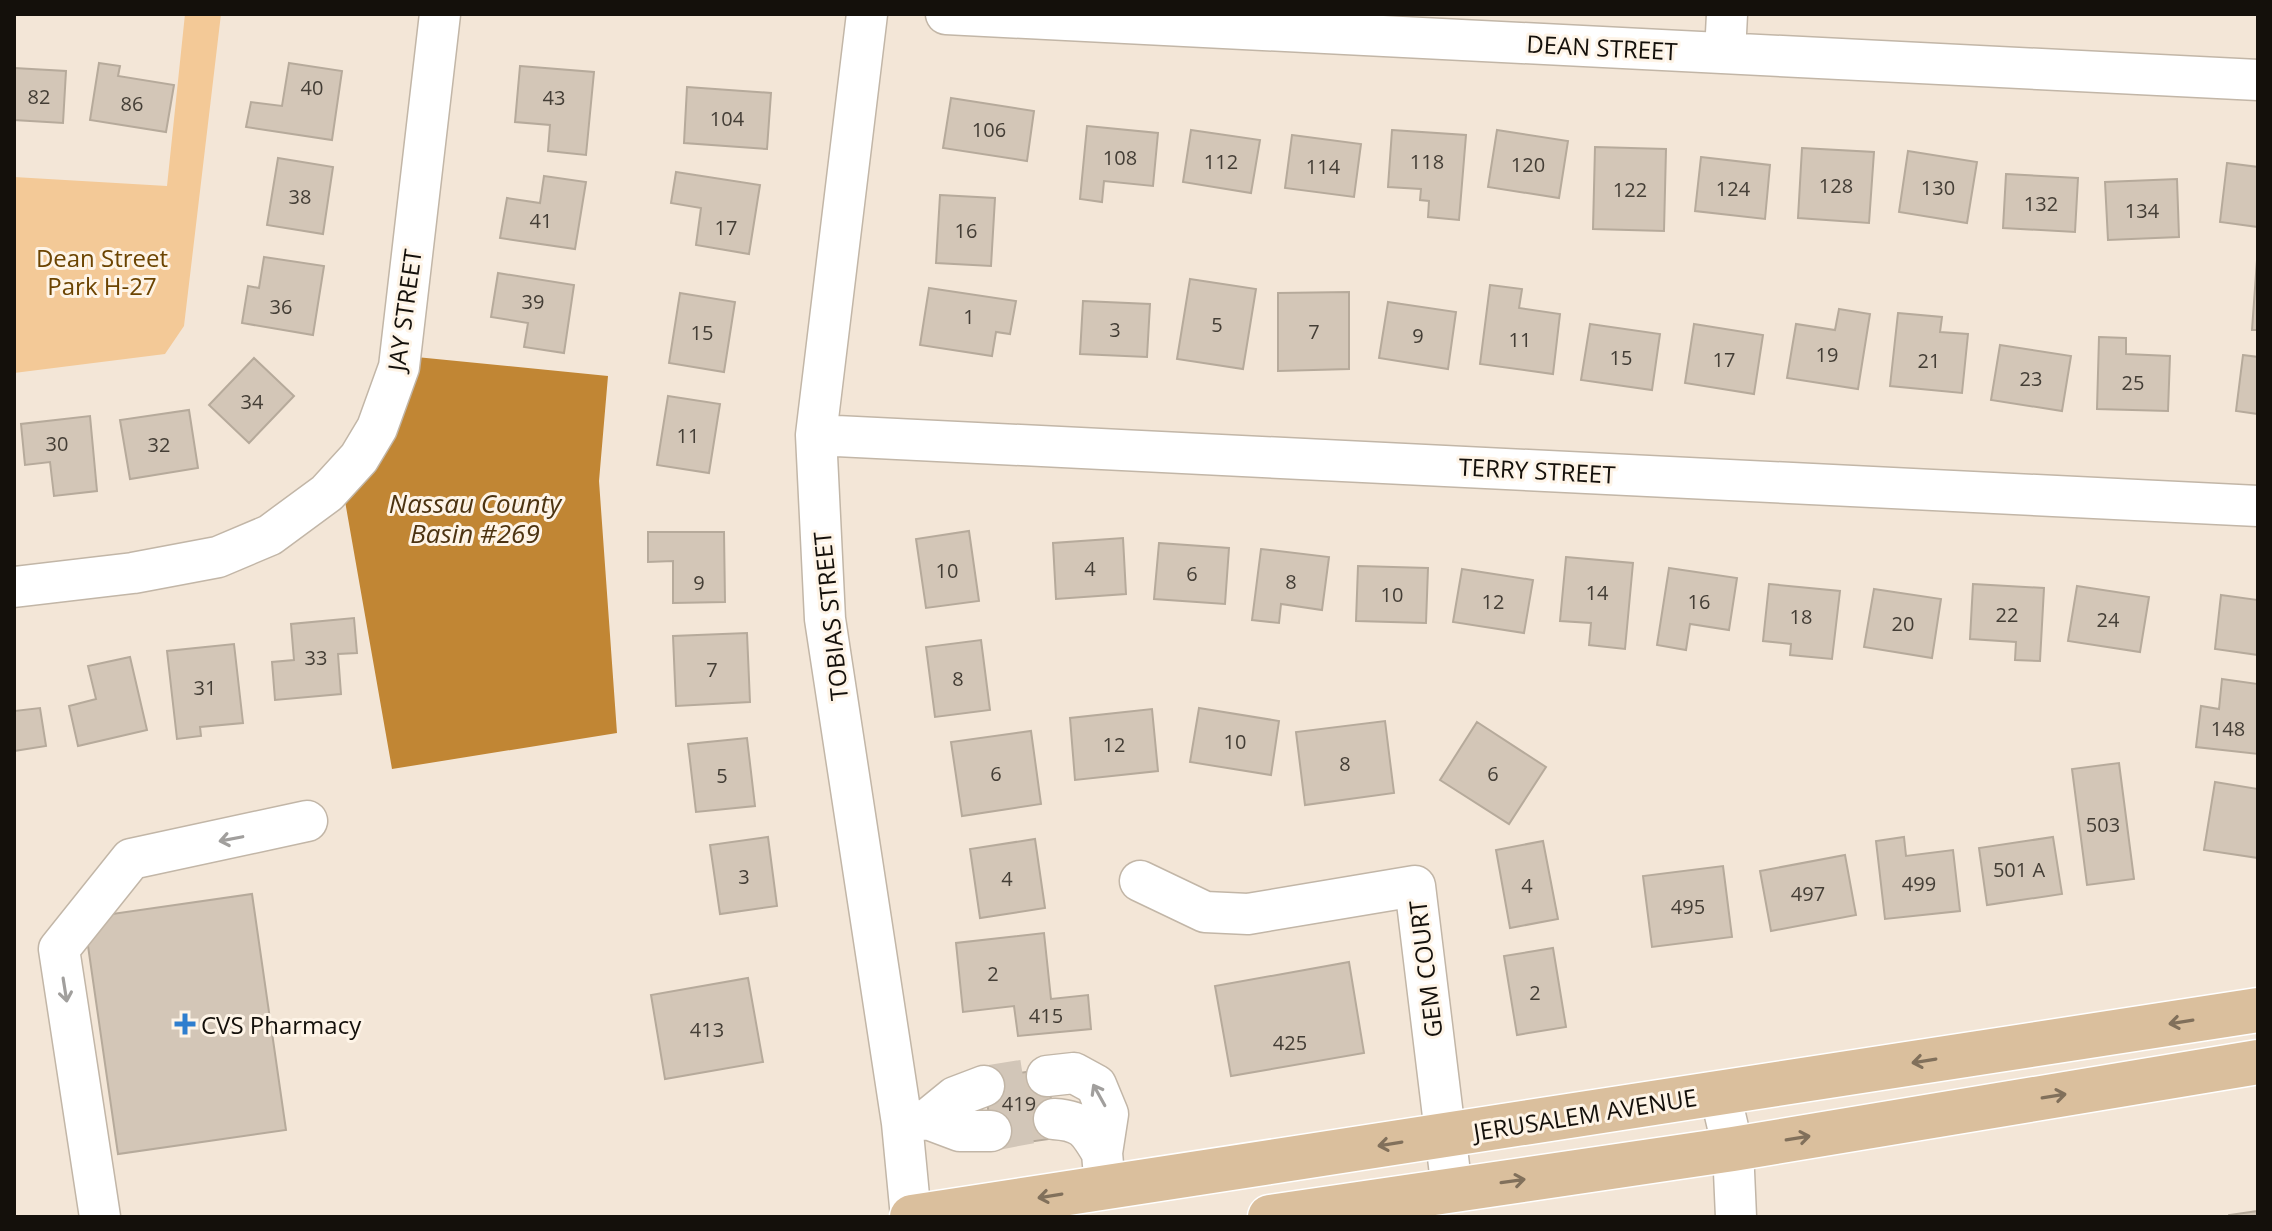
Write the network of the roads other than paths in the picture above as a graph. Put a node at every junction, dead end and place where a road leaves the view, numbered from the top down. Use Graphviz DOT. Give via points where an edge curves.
graph roads {
  1 [pos="440,14"];
  2 [pos="867,14"];
  3 [pos="946,14"];
  4 [pos="1727,14"];
  5 [pos="1725,53"];
  6 [pos="2258,80"];
  7 [pos="816,435"];
  8 [pos="2258,506"];
  9 [pos="14,587"];
  10 [pos="307,821"];
  11 [pos="1140,881"];
  12 [pos="2258,1010"];
  13 [pos="2258,1062"];
  14 [pos="1047,1076"];
  15 [pos="984,1086"];
  16 [pos="1720,1093"];
  17 [pos="1054,1119"];
  18 [pos="915,1121"];
  19 [pos="991,1131"];
  20 [pos="1445,1135"];
  21 [pos="1733,1149"];
  22 [pos="1104,1170"];
  23 [pos="1452,1190"];
  24 [pos="100,1217"];
  25 [pos="911,1217"];
  26 [pos="1270,1217"];
  27 [pos="1736,1217"];
  1 -- 9 [label="street, JAY STREET" via="399,367 377,428 359,458 327,493 270,535 218,557"];
  2 -- 7 [label="street, TOBIAS STREET"];
  3 -- 5 [label="street, DEAN STREET"];
  4 -- 5 [label="street"];
  5 -- 6 [label="street, DEAN STREET"];
  7 -- 8 [label="street, TERRY STREET"];
  7 -- 18 [label="street, TOBIAS STREET" via="825,619"];
  10 -- 24 [label="street, one-way" via="131,859 59,949"];
  11 -- 20 [label="street, GEM COURT" via="1205,912 1248,914 1415,886"];
  12 -- 16 [label="main road, JERUSALEM AVENUE, one-way"];
  21 -- 13 [label="main road, one-way"];
  22 -- 14 [label="street, one-way" via="1108,1114 1096,1085 1074,1073"];
  15 -- 18 [label="street"];
  16 -- 20 [label="main road, JERUSALEM AVENUE"];
  16 -- 21 [label="street"];
  17 -- 22 [label="street" via="1089,1131"];
  18 -- 19 [label="street" via="960,1131"];
  18 -- 25 [label="street, TOBIAS STREET"];
  20 -- 22 [label="main road, JERUSALEM AVENUE, one-way"];
  20 -- 23 [label="street, GEM COURT"];
  23 -- 21 [label="main road, one-way"];
  21 -- 27 [label="street"];
  22 -- 25 [label="main road, JERUSALEM AVENUE, one-way"];
  23 -- 26 [label="main road"];
}
